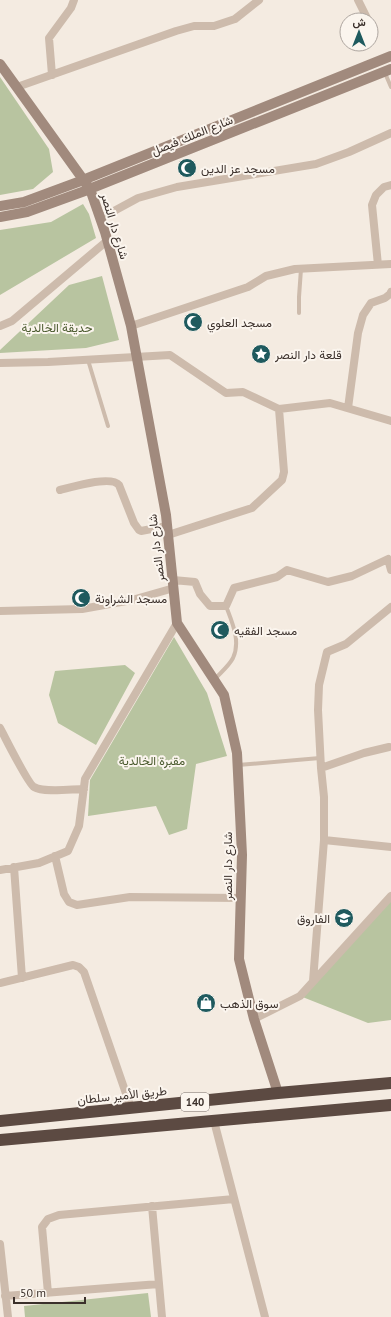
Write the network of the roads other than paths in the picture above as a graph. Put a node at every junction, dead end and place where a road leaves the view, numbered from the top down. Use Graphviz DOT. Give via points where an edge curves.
graph roads {
  1 [pos="74,0"];
  2 [pos="259,0"];
  3 [pos="358,0"];
  4 [pos="364,12"];
  5 [pos="391,56"];
  6 [pos="0,64"];
  7 [pos="388,70"];
  8 [pos="52,75"];
  9 [pos="17,87"];
  10 [pos="391,87"];
  11 [pos="391,133"];
  12 [pos="83,180"];
  13 [pos="391,186"];
  14 [pos="90,189"];
  15 [pos="0,206"];
  16 [pos="0,218"];
  17 [pos="100,218"];
  18 [pos="108,240"];
  19 [pos="391,264"];
  20 [pos="378,265"];
  21 [pos="300,269"];
  22 [pos="391,292"];
  23 [pos="299,313"];
  24 [pos="0,326"];
  25 [pos="131,326"];
  26 [pos="137,358"];
  27 [pos="88,360"];
  28 [pos="0,363"];
  29 [pos="348,408"];
  30 [pos="279,409"];
  31 [pos="391,421"];
  32 [pos="108,426"];
  33 [pos="60,490"];
  34 [pos="167,530"];
  35 [pos="390,558"];
  36 [pos="391,570"];
  37 [pos="173,584"];
  38 [pos="226,606"];
  39 [pos="391,607"];
  40 [pos="0,611"];
  41 [pos="177,623"];
  42 [pos="214,680"];
  43 [pos="0,728"];
  44 [pos="390,747"];
  45 [pos="320,758"];
  46 [pos="238,765"];
  47 [pos="321,768"];
  48 [pos="84,789"];
  49 [pos="324,840"];
  50 [pos="391,847"];
  51 [pos="55,856"];
  52 [pos="14,867"];
  53 [pos="0,870"];
  54 [pos="391,896"];
  55 [pos="240,898"];
  56 [pos="22,978"];
  57 [pos="313,981"];
  58 [pos="0,983"];
  59 [pos="254,1019"];
  60 [pos="391,1083"];
  61 [pos="278,1093"];
  62 [pos="391,1106"];
  63 [pos="131,1108"];
  64 [pos="0,1121"];
  65 [pos="214,1121"];
  66 [pos="0,1140"];
  67 [pos="234,1199"];
  68 [pos="152,1206"];
  69 [pos="0,1244"];
  70 [pos="159,1284"];
  71 [pos="48,1293"];
  72 [pos="5,1296"];
  73 [pos="8,1317"];
  74 [pos="162,1317"];
  75 [pos="265,1317"];
  1 -- 8 [label="street" via="49,38"];
  2 -- 8 [label="street" via="236,19 214,26 194,26 176,31"];
  3 -- 4 [label="street"];
  5 -- 12 [label="street"];
  6 -- 9 [label="street, شارع دار النصر"];
  7 -- 10 [label="lane"];
  7 -- 14 [label="street, شارع الملك فيصل"];
  8 -- 9 [label="street"];
  9 -- 12 [label="street, شارع دار النصر"];
  11 -- 17 [label="street" via="316,164 176,187 138,198"];
  12 -- 14 [label="street, شارع دار النصر"];
  12 -- 15 [label="street" via="24,202"];
  13 -- 20 [label="street" via="384,187 376,195 372,205"];
  14 -- 16 [label="street, شارع الملك فيصل" via="27,212"];
  14 -- 17 [label="street, شارع دار النصر"];
  17 -- 18 [label="street, شارع دار النصر"];
  18 -- 24 [label="street" via="12,321"];
  18 -- 25 [label="street, شارع دار النصر"];
  19 -- 20 [label="street"];
  20 -- 21 [label="street"];
  21 -- 23 [label="lane"];
  21 -- 25 [label="street" via="266,276 248,287"];
  22 -- 29 [label="street" via="385,298 371,303 363,315 358,333"];
  25 -- 26 [label="street, شارع دار النصر"];
  26 -- 27 [label="street"];
  26 -- 30 [label="street" via="170,355 226,393 243,392"];
  26 -- 34 [label="street, شارع دار النصر"];
  27 -- 28 [label="street"];
  27 -- 32 [label="lane"];
  29 -- 30 [label="street" via="330,403"];
  29 -- 31 [label="street"];
  30 -- 34 [label="street" via="284,472 282,480 252,508"];
  33 -- 34 [label="street" via="112,481 119,485 139,530"];
  34 -- 37 [label="street, شارع دار النصر"];
  35 -- 36 [label="street"];
  35 -- 38 [label="street" via="352,576 328,582 287,570 277,577 234,588"];
  37 -- 38 [label="street" via="195,582 200,594 210,606"];
  37 -- 40 [label="street" via="132,600 82,609"];
  37 -- 41 [label="street, شارع دار النصر"];
  38 -- 42 [label="lane" via="235,631 236,647 233,659"];
  39 -- 45 [label="street" via="346,644 327,652 319,685"];
  41 -- 42 [label="street, شارع دار النصر"];
  41 -- 48 [label="street" via="85,779"];
  42 -- 46 [label="street, شارع دار النصر" via="224,695"];
  43 -- 48 [label="street" via="33,787"];
  44 -- 47 [label="street"];
  45 -- 46 [label="lane"];
  45 -- 47 [label="street"];
  46 -- 55 [label="street, شارع دار النصر" via="242,855"];
  47 -- 49 [label="street"];
  48 -- 51 [label="street" via="79,826 68,851"];
  49 -- 50 [label="street"];
  49 -- 57 [label="street"];
  51 -- 52 [label="street" via="39,863"];
  51 -- 55 [label="street" via="64,894 69,902 77,905 130,897"];
  52 -- 53 [label="street"];
  52 -- 56 [label="street"];
  54 -- 57 [label="street"];
  55 -- 59 [label="street, شارع دار النصر" via="238,959"];
  56 -- 58 [label="street"];
  56 -- 63 [label="street" via="73,965 84,972"];
  57 -- 59 [label="street" via="300,996"];
  59 -- 61 [label="street, شارع دار النصر"];
  60 -- 61 [label="highway, طريق الأمير سلطان / 140"];
  61 -- 63 [label="highway, طريق الأمير سلطان / 140"];
  62 -- 65 [label="highway, 140"];
  63 -- 64 [label="highway, طريق الأمير سلطان / 140"];
  65 -- 66 [label="highway, 140"];
  65 -- 67 [label="street"];
  67 -- 68 [label="street"];
  67 -- 75 [label="street"];
  68 -- 70 [label="street"];
  68 -- 71 [label="street" via="60,1214 48,1219 42,1227"];
  69 -- 72 [label="street"];
  70 -- 71 [label="street"];
  70 -- 74 [label="street"];
  71 -- 72 [label="street"];
  72 -- 73 [label="street"];
}
